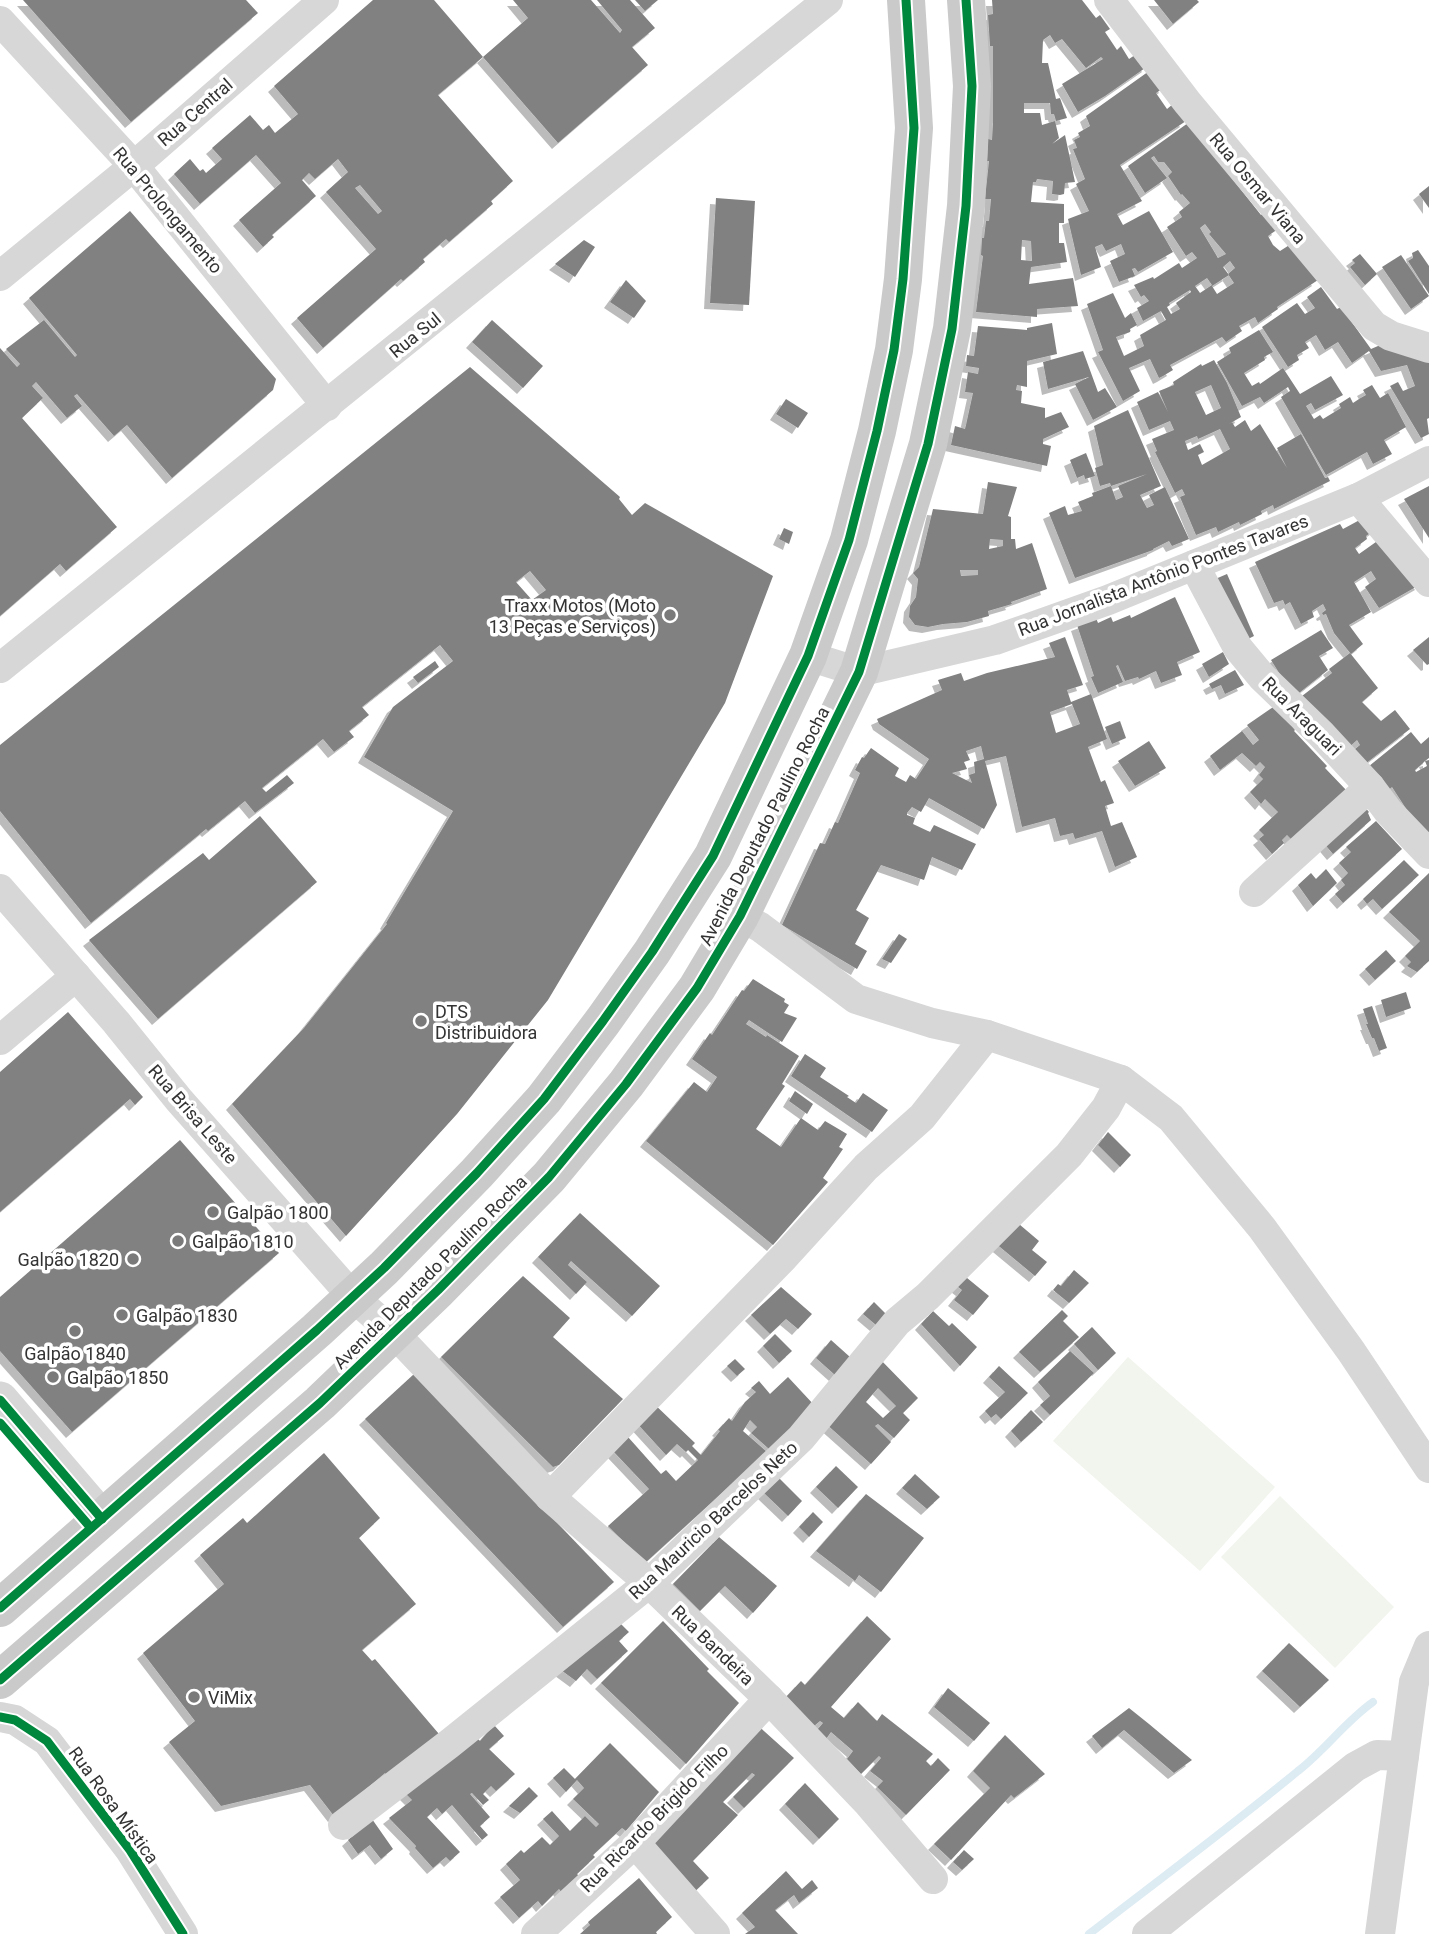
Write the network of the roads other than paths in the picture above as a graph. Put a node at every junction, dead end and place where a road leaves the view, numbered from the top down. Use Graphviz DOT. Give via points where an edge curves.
graph roads {
  1 [pos="324,0"];
  2 [pos="828,0"];
  3 [pos="906,0"];
  4 [pos="966,0"];
  5 [pos="1109,0"];
  6 [pos="0,21"];
  7 [pos="134,166"];
  8 [pos="0,276"];
  9 [pos="1429,348"];
  10 [pos="327,406"];
  11 [pos="1429,461"];
  12 [pos="1358,498"];
  13 [pos="1194,565"];
  14 [pos="1429,582"];
  15 [pos="808,656"];
  16 [pos="0,667"];
  17 [pos="859,672"];
  18 [pos="1370,788"];
  19 [pos="1429,854"];
  20 [pos="0,889"];
  21 [pos="1254,892"];
  22 [pos="740,916"];
  23 [pos="76,976"];
  24 [pos="987,1035"];
  25 [pos="0,1040"];
  26 [pos="1121,1080"];
  27 [pos="353,1297"];
  28 [pos="394,1332"];
  29 [pos="0,1401"];
  30 [pos="1429,1468"];
  31 [pos="550,1497"];
  32 [pos="102,1518"];
  33 [pos="649,1583"];
  34 [pos="0,1608"];
  35 [pos="1429,1646"];
  36 [pos="0,1680"];
  37 [pos="769,1699"];
  38 [pos="0,1717"];
  39 [pos="1404,1756"];
  40 [pos="343,1825"];
  41 [pos="635,1843"];
  42 [pos="933,1879"];
  43 [pos="183,1934"];
  44 [pos="536,1934"];
  45 [pos="715,1934"];
  46 [pos="1147,1934"];
  47 [pos="1380,1934"];
  1 -- 7 [label="street, Rua Central"];
  2 -- 10 [label="street, Rua Sul"];
  3 -- 15 [label="main road, Avenida Deputado Paulino Rocha" via="914,128 894,350 849,540"];
  4 -- 17 [label="main road, Avenida Deputado Paulino Rocha" via="972,86 966,206 952,329 928,444"];
  5 -- 9 [label="street, Rua Osmar Viana" via="1172,84 1374,326"];
  6 -- 7 [label="street, Rua Prolongamento"];
  7 -- 8 [label="street, Rua Central"];
  7 -- 10 [label="street, Rua Prolongamento"];
  10 -- 16 [label="street, Rua Sul"];
  11 -- 12 [label="street, Rua Jornalista Antônio Pontes Tavares"];
  12 -- 13 [label="street, Rua Jornalista Antônio Pontes Tavares"];
  12 -- 14 [label="street"];
  13 -- 17 [label="street, Rua Jornalista Antônio Pontes Tavares" via="995,640"];
  13 -- 18 [label="street, Rua Araguari" via="1238,648"];
  15 -- 17 [label="street"];
  15 -- 27 [label="main road, Avenida Deputado Paulino Rocha" via="713,856 610,1012 544,1099"];
  17 -- 22 [label="main road, Avenida Deputado Paulino Rocha"];
  18 -- 19 [label="street, Rua Araguari"];
  18 -- 21 [label="street"];
  20 -- 23 [label="street, Rua Brisa Leste"];
  22 -- 24 [label="street" via="856,999"];
  22 -- 28 [label="main road, Avenida Deputado Paulino Rocha" via="697,988 549,1177"];
  23 -- 25 [label="street"];
  23 -- 27 [label="street, Rua Brisa Leste"];
  24 -- 26 [label="street"];
  24 -- 31 [label="street" via="922,1117 866,1167"];
  26 -- 30 [label="street" via="1171,1118 1262,1228"];
  26 -- 33 [label="street, Rua Mauricio Barcelos Neto" via="1107,1108 1069,1155 897,1322 801,1438"];
  27 -- 28 [label="street, Rua Brisa Leste"];
  27 -- 32 [label="main road, Avenida Deputado Paulino Rocha"];
  28 -- 31 [label="street, Rua Bandeira"];
  28 -- 36 [label="main road, Avenida Deputado Paulino Rocha" via="320,1403"];
  29 -- 32 [label="street"];
  31 -- 33 [label="street, Rua Bandeira"];
  32 -- 34 [label="main road, Avenida Deputado Paulino Rocha"];
  33 -- 37 [label="street, Rua Bandeira"];
  33 -- 40 [label="street, Rua Mauricio Barcelos Neto"];
  35 -- 39 [label="street" via="1414,1682"];
  37 -- 41 [label="street, Rua Ricardo Brigido Filho"];
  37 -- 42 [label="street, Rua Bandeira"];
  38 -- 43 [label="street, Rua Rosa Mística" via="15,1720 47,1741 130,1850"];
  39 -- 46 [label="street" via="1377,1755 1354,1767"];
  39 -- 47 [label="street"];
  41 -- 44 [label="street, Rua Ricardo Brigido Filho"];
  41 -- 45 [label="street"];
}
